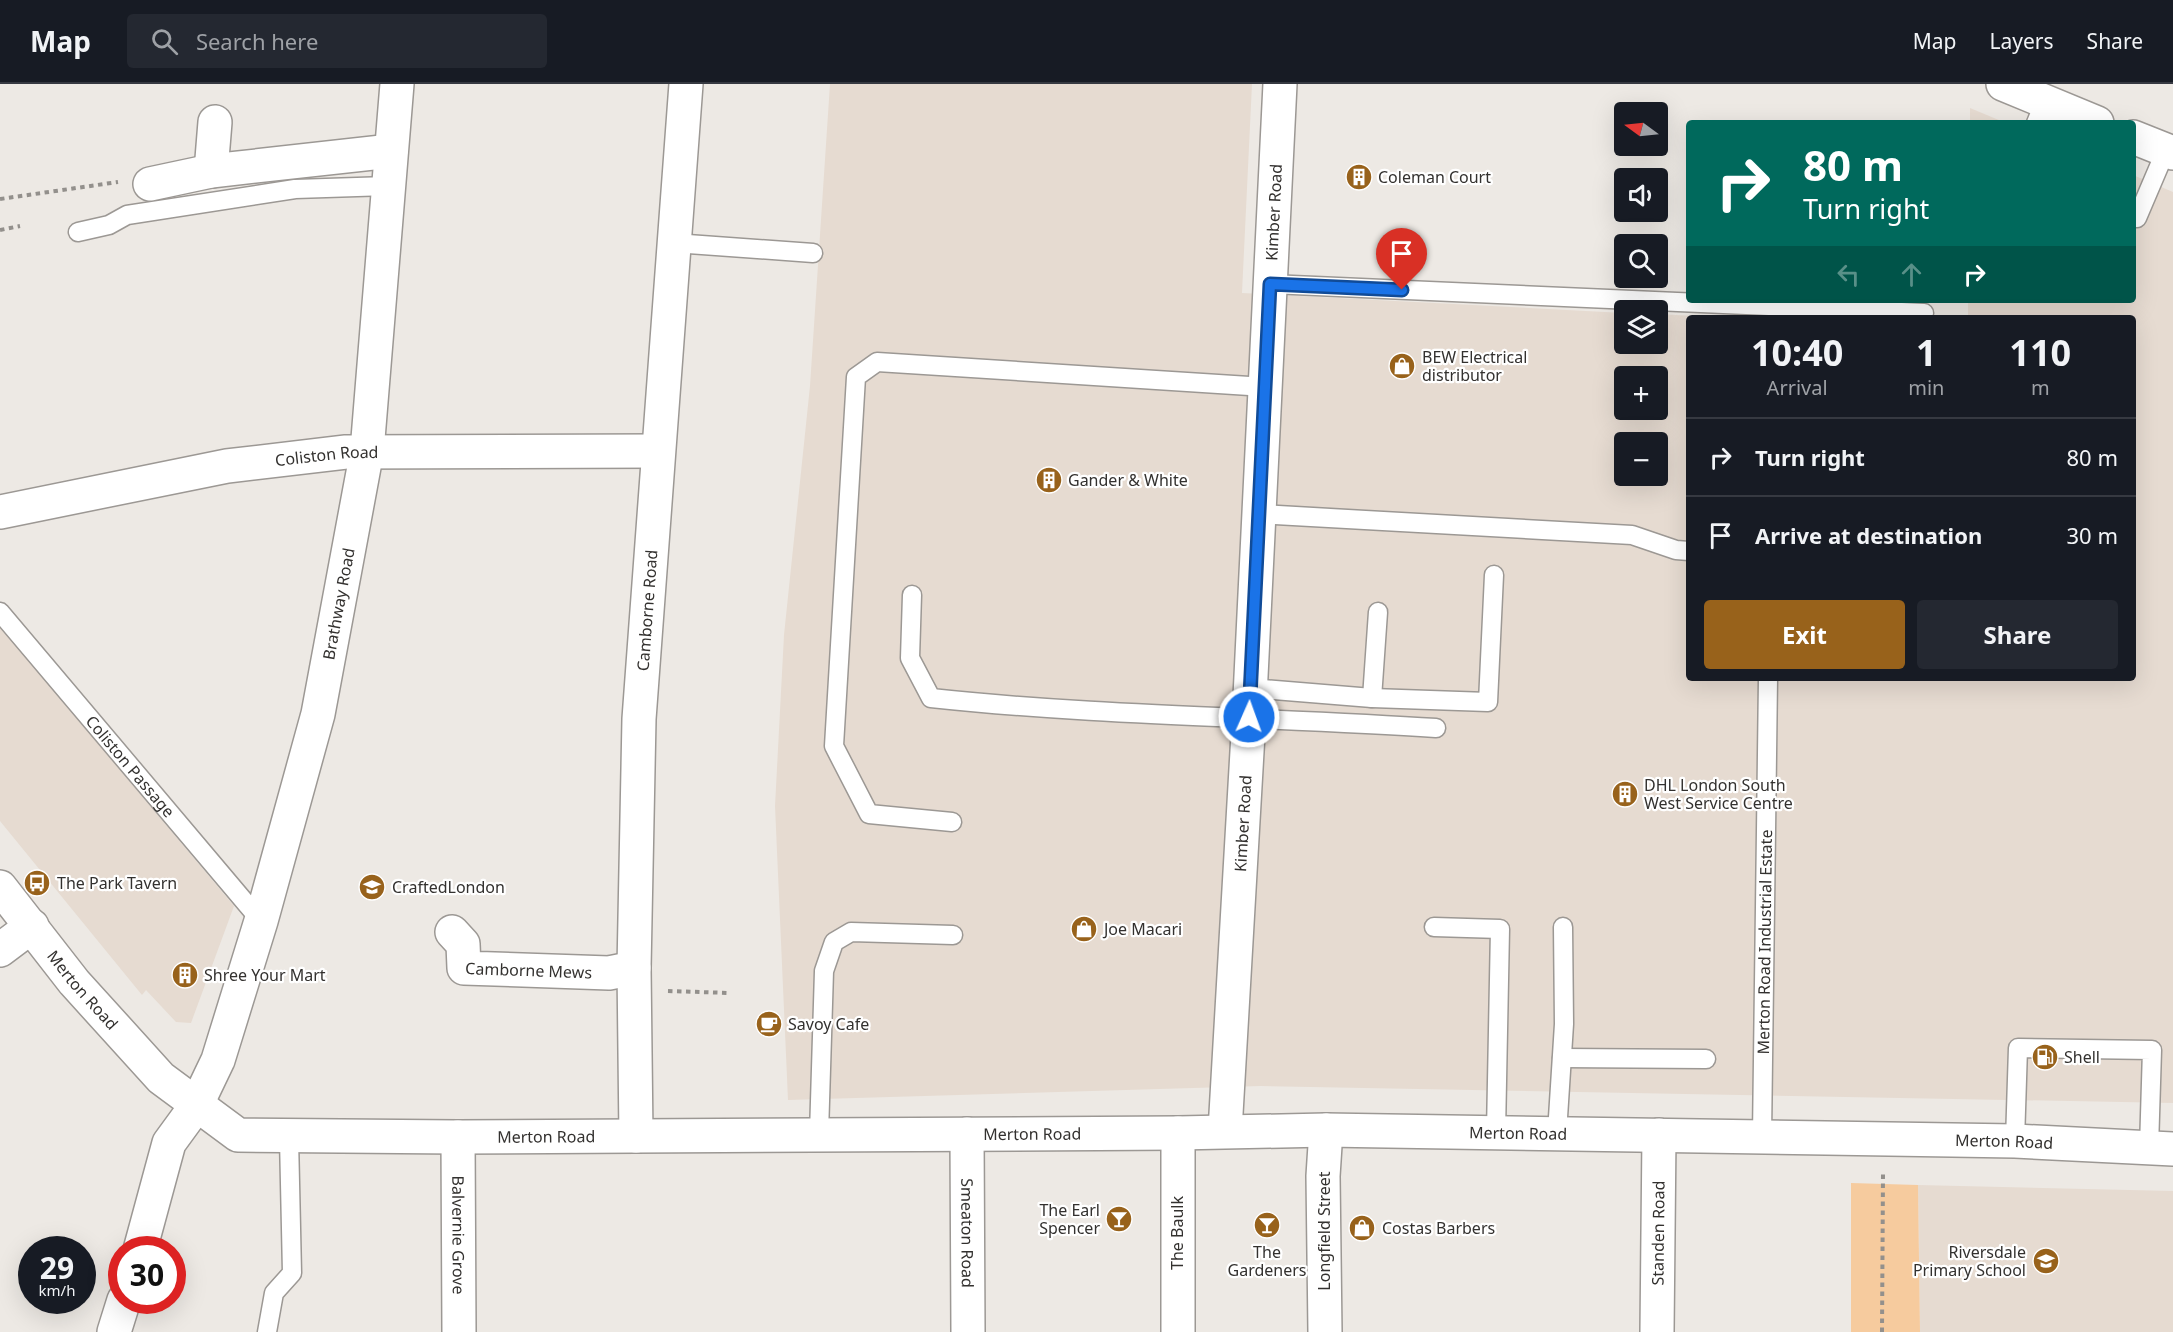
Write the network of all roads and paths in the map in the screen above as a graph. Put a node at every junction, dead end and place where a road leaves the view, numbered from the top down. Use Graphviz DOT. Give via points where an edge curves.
graph roads {
  1 [pos="397,84"];
  2 [pos="686,84"];
  3 [pos="1280,84"];
  4 [pos="2011,86"];
  5 [pos="2040,112"];
  6 [pos="2081,120"];
  7 [pos="215,122"];
  8 [pos="2136,138"];
  9 [pos="392,151"];
  10 [pos="2169,152"];
  11 [pos="211,171"];
  12 [pos="150,184"];
  13 [pos="388,186"];
  14 [pos="0,199"];
  15 [pos="2136,218"];
  16 [pos="20,226"];
  17 [pos="0,230"];
  18 [pos="78,232"];
  19 [pos="674,243"];
  20 [pos="813,253"];
  21 [pos="1270,284"];
  22 [pos="1686,302"];
  23 [pos="1698,303"];
  24 [pos="1924,313"];
  25 [pos="1266,387"];
  26 [pos="367,451"];
  27 [pos="658,451"];
  28 [pos="0,512"];
  29 [pos="1259,514"];
  30 [pos="1686,551"];
  31 [pos="1494,575"];
  32 [pos="912,596"];
  33 [pos="0,612"];
  34 [pos="1378,612"];
  35 [pos="1768,681"];
  36 [pos="1372,698"];
  37 [pos="1250,703"];
  38 [pos="1436,728"];
  39 [pos="952,822"];
  40 [pos="0,886"];
  41 [pos="261,921"];
  42 [pos="32,926"];
  43 [pos="1434,927"];
  44 [pos="1563,927"];
  45 [pos="452,932"];
  46 [pos="953,935"];
  47 [pos="0,950"];
  48 [pos="634,979"];
  49 [pos="730,993"];
  50 [pos="1562,1058"];
  51 [pos="1706,1059"];
  52 [pos="196,1106"];
  53 [pos="1326,1130"];
  54 [pos="1225,1131"];
  55 [pos="1496,1132"];
  56 [pos="1178,1133"];
  57 [pos="1557,1133"];
  58 [pos="819,1134"];
  59 [pos="967,1134"];
  60 [pos="1659,1135"];
  61 [pos="636,1136"];
  62 [pos="1762,1136"];
  63 [pos="458,1137"];
  64 [pos="289,1138"];
  65 [pos="1882,1139"];
  66 [pos="2015,1141"];
  67 [pos="2161,1149"];
  68 [pos="144,1236"];
  69 [pos="120,1314"];
  70 [pos="114,1332"];
  71 [pos="267,1332"];
  72 [pos="459,1332"];
  73 [pos="968,1332"];
  74 [pos="1178,1332"];
  75 [pos="1325,1332"];
  76 [pos="1657,1332"];
  77 [pos="1882,1332"];
  1 -- 9 [label="street, Brathway Road"];
  2 -- 19 [label="street, Camborne Road"];
  3 -- 21 [label="street, Kimber Road"];
  4 -- 5 [label="street"];
  5 -- 6 [label="street"];
  7 -- 11 [label="street"];
  8 -- 10 [label="street"];
  9 -- 11 [label="street"];
  9 -- 13 [label="street, Brathway Road"];
  10 -- 15 [label="lane"];
  11 -- 12 [label="street"];
  12 -- 14 [label="path" via="133,179"];
  13 -- 18 [label="lane" via="295,189 127,215 109,225"];
  13 -- 26 [label="street, Brathway Road"];
  16 -- 17 [label="path"];
  19 -- 20 [label="lane"];
  19 -- 27 [label="street, Camborne Road"];
  21 -- 22 [label="lane"];
  21 -- 25 [label="street, Kimber Road"];
  23 -- 24 [label="lane"];
  25 -- 29 [label="street, Kimber Road"];
  25 -- 39 [label="lane" via="878,362 856,378 834,746 869,814"];
  26 -- 27 [label="street, Coliston Road"];
  26 -- 28 [label="street, Coliston Road" via="227,466"];
  26 -- 41 [label="street, Brathway Road" via="318,714"];
  27 -- 48 [label="street, Camborne Road" via="639,719"];
  29 -- 30 [label="lane" via="1632,535"];
  29 -- 37 [label="street, Kimber Road"];
  31 -- 36 [label="lane" via="1488,702"];
  32 -- 37 [label="lane" via="910,658 931,698 1028,709"];
  33 -- 41 [label="lane, Coliston Passage"];
  34 -- 36 [label="lane"];
  35 -- 62 [label="lane, Merton Road Industrial Estate"];
  36 -- 37 [label="lane"];
  37 -- 38 [label="lane"];
  37 -- 54 [label="street, Kimber Road"];
  40 -- 42 [label="street, Merton Road"];
  41 -- 52 [label="street, Brathway Road" via="218,1060"];
  42 -- 47 [label="street"];
  42 -- 52 [label="street, Merton Road" via="81,990 161,1078"];
  43 -- 55 [label="lane" via="1500,929"];
  44 -- 50 [label="lane"];
  45 -- 48 [label="street, Camborne Mews" via="463,944 464,968 609,973"];
  46 -- 58 [label="lane" via="851,932 834,942 824,971"];
  48 -- 49 [label="path"];
  48 -- 61 [label="street, Camborne Road"];
  50 -- 51 [label="lane"];
  50 -- 57 [label="lane"];
  52 -- 64 [label="street, Merton Road" via="238,1135"];
  52 -- 68 [label="street, Brathway Road" via="169,1143"];
  53 -- 54 [label="street, Merton Road"];
  53 -- 55 [label="street, Merton Road"];
  53 -- 75 [label="street, Longfield Street"];
  54 -- 56 [label="street, Merton Road"];
  55 -- 57 [label="street, Merton Road"];
  56 -- 59 [label="street, Merton Road"];
  56 -- 74 [label="street, The Baulk"];
  57 -- 60 [label="street, Merton Road"];
  58 -- 59 [label="street, Merton Road"];
  58 -- 61 [label="street, Merton Road"];
  59 -- 73 [label="street, Smeaton Road"];
  60 -- 62 [label="street, Merton Road"];
  60 -- 76 [label="street, Standen Road"];
  61 -- 63 [label="street, Merton Road"];
  62 -- 65 [label="street, Merton Road"];
  63 -- 64 [label="street, Merton Road"];
  63 -- 72 [label="street, Balvernie Grove"];
  64 -- 71 [label="lane" via="292,1273 274,1293"];
  65 -- 66 [label="street, Merton Road"];
  65 -- 77 [label="path"];
  66 -- 67 [label="street, Merton Road"];
  66 -- 67 [label="lane" via="2018,1048 2152,1050"];
  69 -- 70 [label="street"];
}
